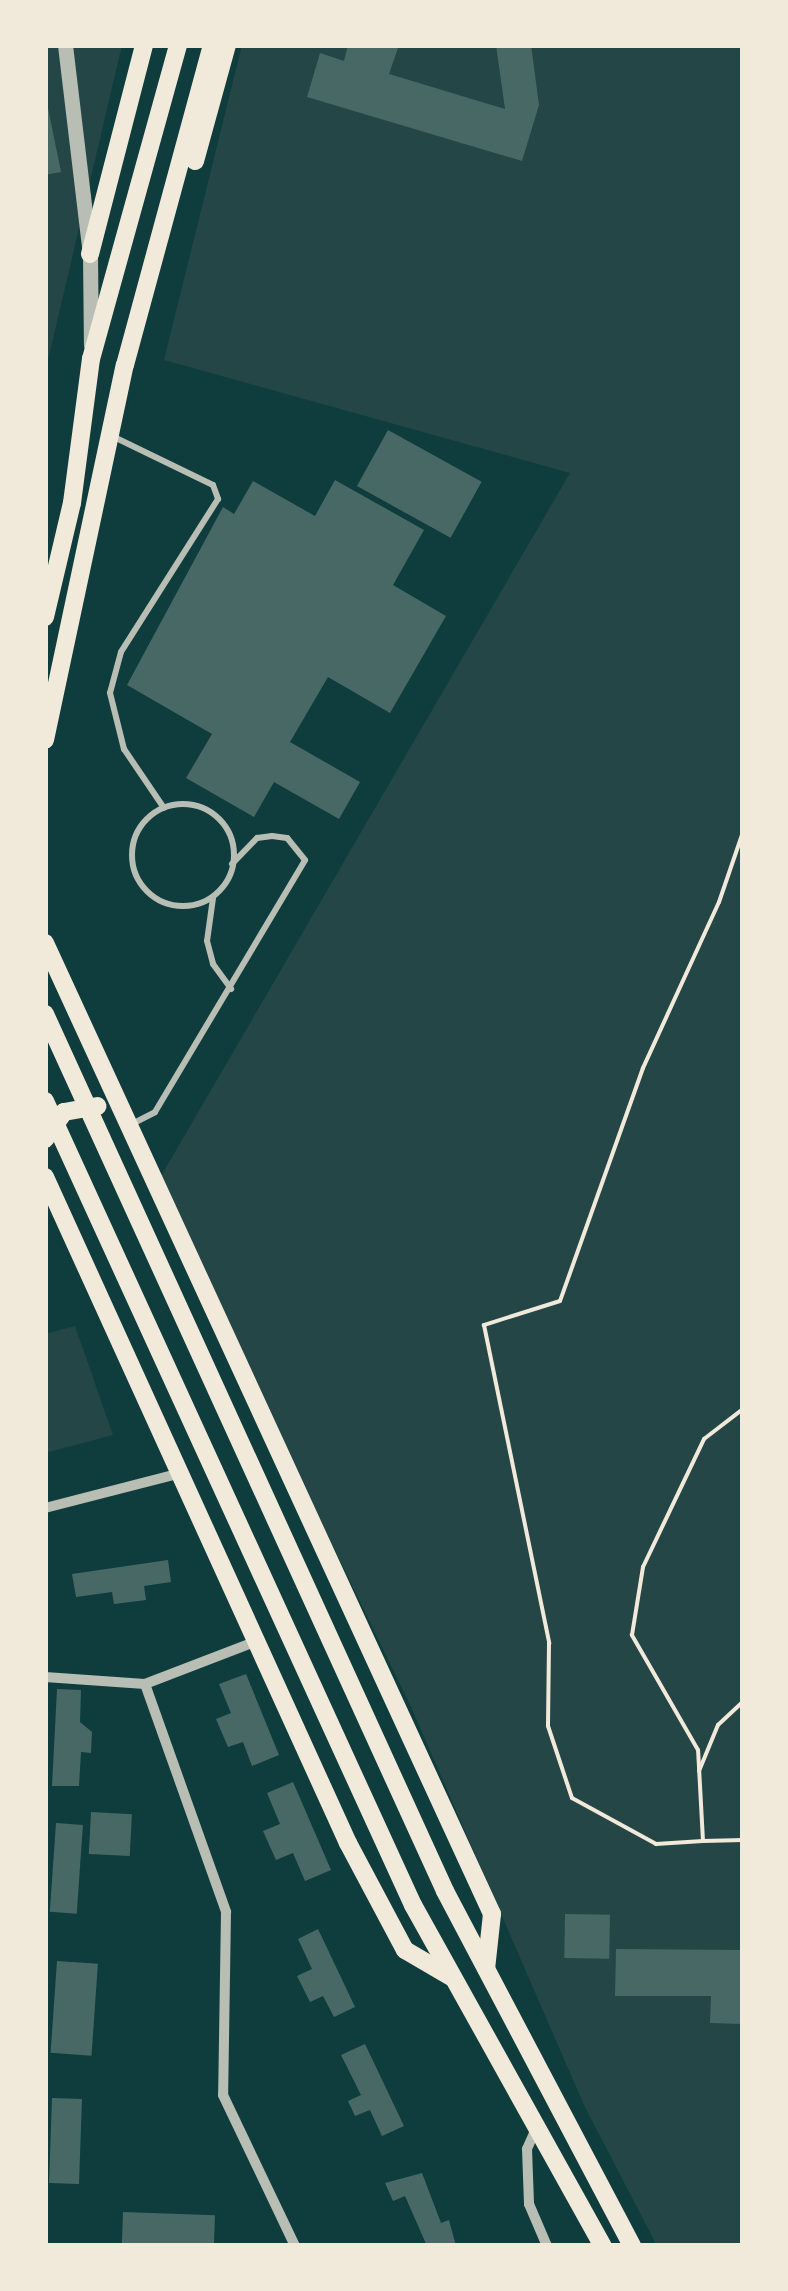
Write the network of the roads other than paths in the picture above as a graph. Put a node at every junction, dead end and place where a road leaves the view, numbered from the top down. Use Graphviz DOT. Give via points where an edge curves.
graph roads {
  1 [pos="65,45"];
  2 [pos="144,45"];
  3 [pos="178,45"];
  4 [pos="212,45"];
  5 [pos="226,45"];
  6 [pos="90,254"];
  7 [pos="91,359"];
  8 [pos="125,365"];
  9 [pos="110,436"];
  10 [pos="45,617"];
  11 [pos="45,740"];
  12 [pos="164,808"];
  13 [pos="232,864"];
  14 [pos="213,896"];
  15 [pos="45,943"];
  16 [pos="231,989"];
  17 [pos="45,1014"];
  18 [pos="45,1101"];
  19 [pos="126,1126"];
  20 [pos="45,1139"];
  21 [pos="45,1177"];
  22 [pos="182,1473"];
  23 [pos="45,1508"];
  24 [pos="257,1641"];
  25 [pos="45,1677"];
  26 [pos="145,1684"];
  27 [pos="486,1969"];
  28 [pos="452,1977"];
  29 [pos="535,2131"];
  30 [pos="295,2246"];
  31 [pos="548,2246"];
  32 [pos="603,2246"];
  33 [pos="632,2246"];
  1 -- 6 [label="street"];
  2 -- 6 [label="main road"];
  3 -- 7 [label="main road"];
  4 -- 8 [label="main road"];
  5 -- 8 [label="main road" via="166,264"];
  6 -- 7 [label="street"];
  7 -- 10 [label="main road" via="72,503"];
  8 -- 9 [label="main road"];
  9 -- 11 [label="main road"];
  9 -- 12 [label="lane" via="213,485 218,498 121,652 110,693 124,749"];
  12 -- 13 [label="lane" via="210,812 230,838"];
  12 -- 14 [label="lane" via="148,817 132,847 138,880 164,902 198,904"];
  13 -- 14 [label="lane"];
  13 -- 16 [label="lane" via="257,838 272,836 287,838 305,860"];
  14 -- 16 [label="lane" via="208,941 213,964"];
  15 -- 19 [label="main road"];
  16 -- 19 [label="lane" via="155,1112"];
  17 -- 27 [label="main road" via="444,1891"];
  18 -- 28 [label="main road" via="412,1905"];
  19 -- 20 [label="main road" via="95,1105 75,1106 47,1128"];
  19 -- 27 [label="main road" via="492,1914"];
  21 -- 22 [label="main road"];
  22 -- 23 [label="street"];
  22 -- 24 [label="main road"];
  24 -- 26 [label="street"];
  24 -- 28 [label="main road" via="348,1843 406,1950"];
  25 -- 26 [label="street"];
  26 -- 30 [label="street" via="226,1912 224,2095"];
  27 -- 33 [label="main road"];
  28 -- 29 [label="main road"];
  29 -- 31 [label="street" via="527,2149 529,2204"];
  29 -- 32 [label="main road"];
}
